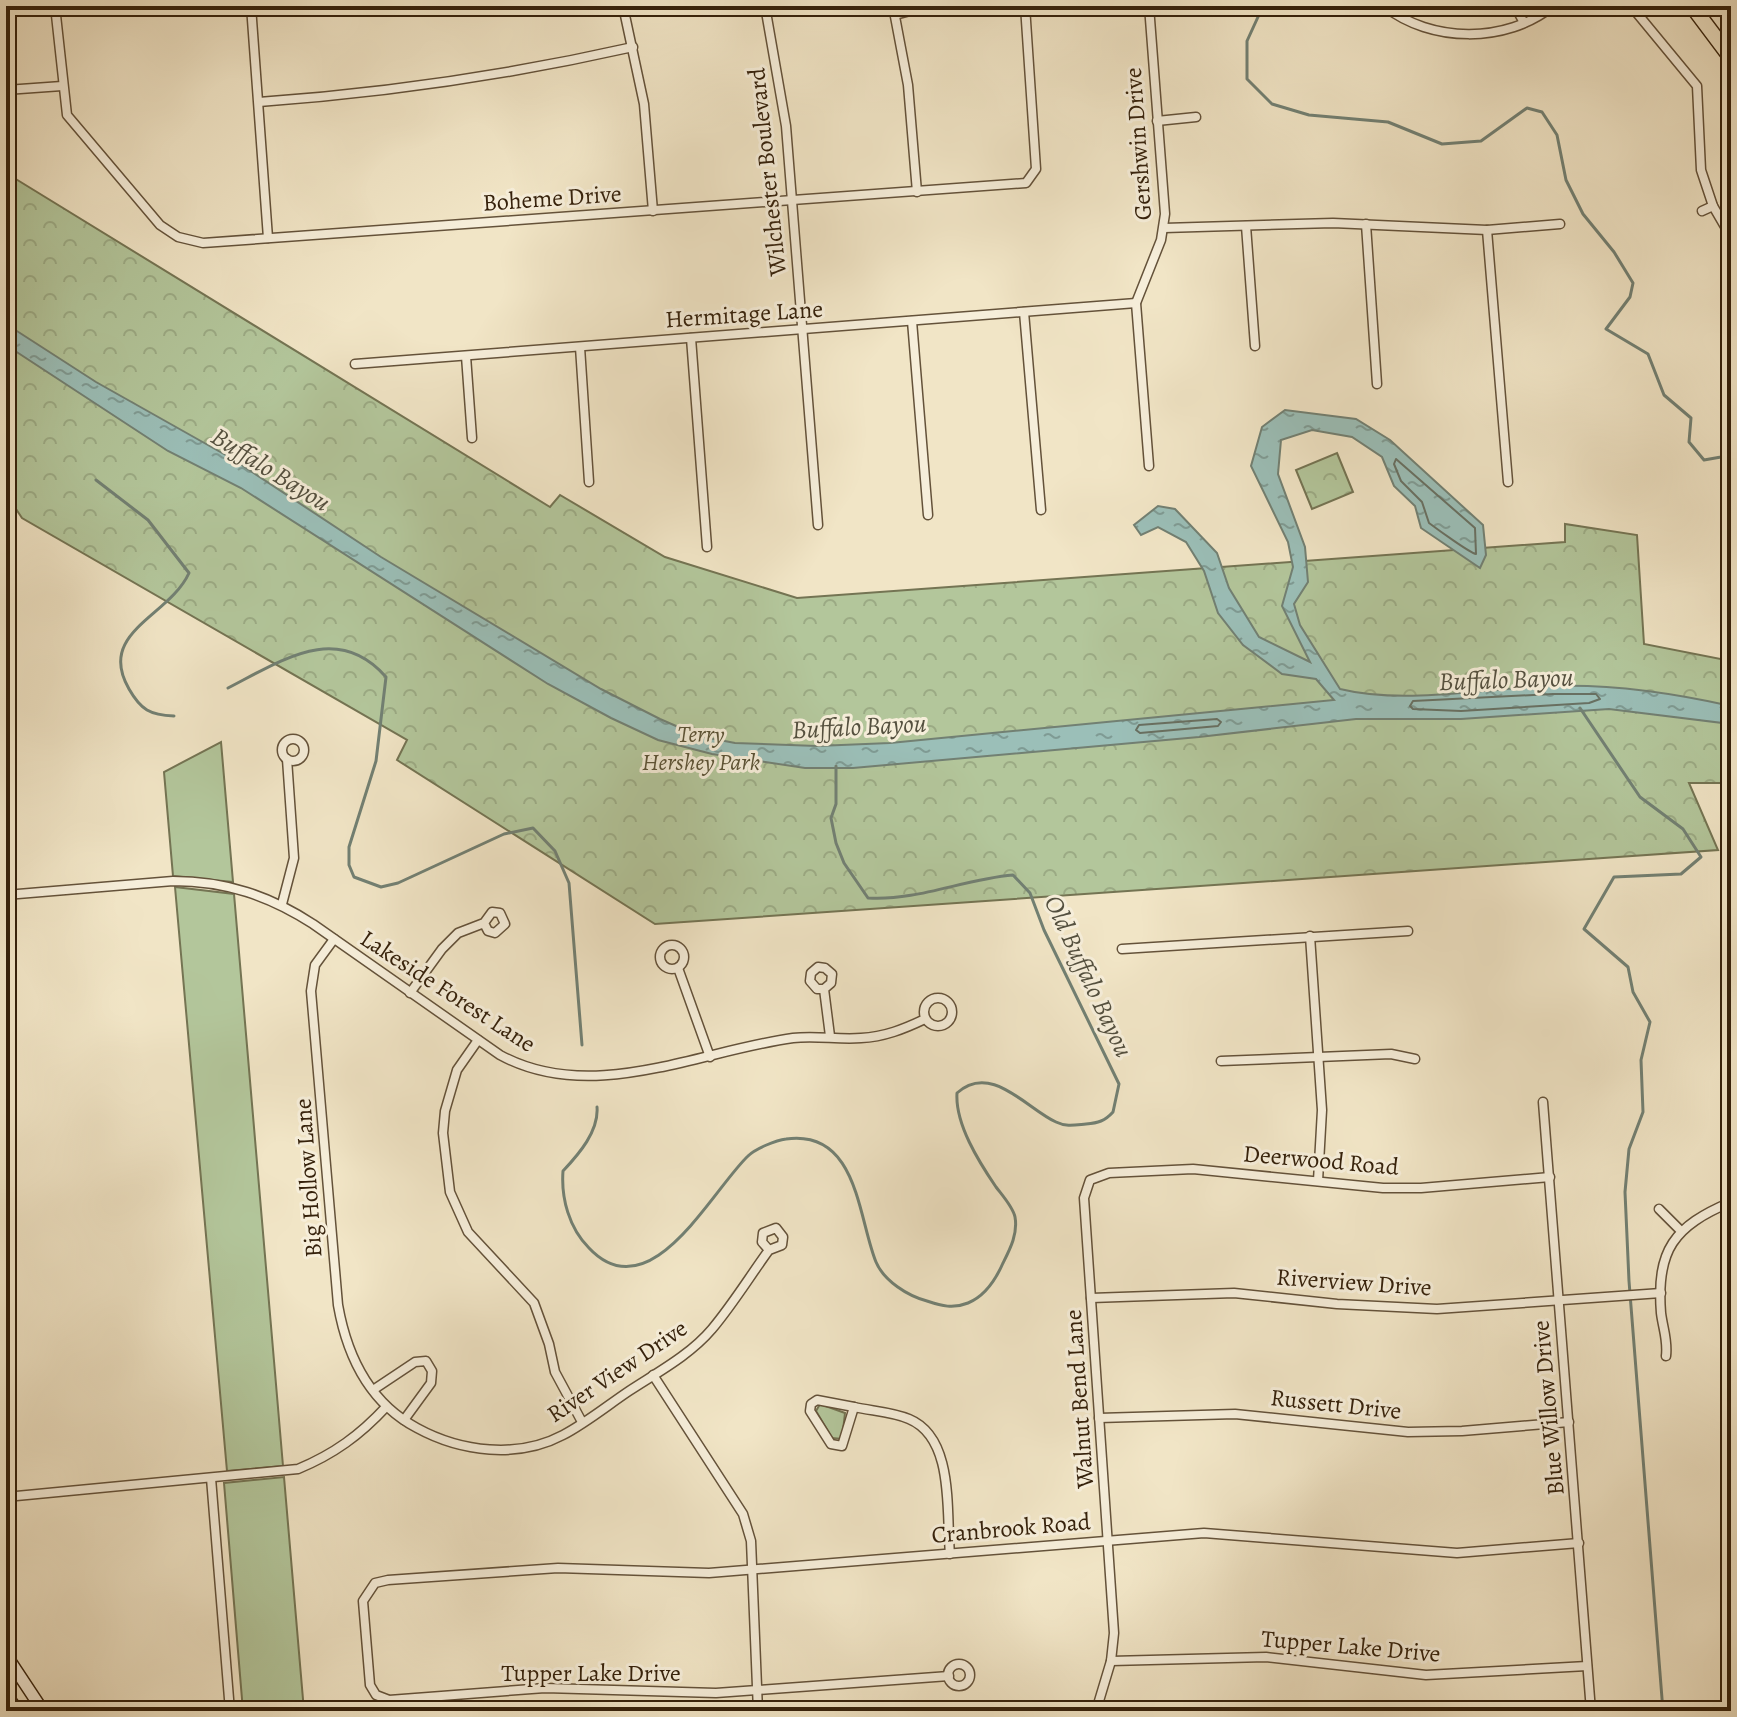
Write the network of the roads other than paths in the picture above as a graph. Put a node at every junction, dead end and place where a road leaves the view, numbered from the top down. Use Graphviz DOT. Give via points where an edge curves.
graph roads {
  1 [pos="55,6"];
  2 [pos="251,6"];
  3 [pos="623,6"];
  4 [pos="765,6"];
  5 [pos="929,6"];
  6 [pos="1025,6"];
  7 [pos="1149,6"];
  8 [pos="1384,6"];
  9 [pos="1515,6"];
  10 [pos="1553,6"];
  11 [pos="1631,6"];
  12 [pos="1692,6"];
  13 [pos="1725,6"];
  14 [pos="894,10"];
  15 [pos="1731,14"];
  16 [pos="1524,23"];
  17 [pos="633,47"];
  18 [pos="1731,58"];
  19 [pos="62,86"];
  20 [pos="6,90"];
  21 [pos="259,102"];
  22 [pos="1196,117"];
  23 [pos="1157,121"];
  24 [pos="917,192"];
  25 [pos="793,201"];
  26 [pos="1713,206"];
  27 [pos="653,211"];
  28 [pos="1702,211"];
  29 [pos="1366,224"];
  30 [pos="1560,224"];
  31 [pos="1246,226"];
  32 [pos="1164,228"];
  33 [pos="1487,230"];
  34 [pos="1731,237"];
  35 [pos="268,238"];
  36 [pos="1136,303"];
  37 [pos="1024,312"];
  38 [pos="912,321"];
  39 [pos="802,329"];
  40 [pos="691,338"];
  41 [pos="1255,346"];
  42 [pos="580,347"];
  43 [pos="466,356"];
  44 [pos="355,364"];
  45 [pos="1377,384"];
  46 [pos="472,438"];
  47 [pos="1149,466"];
  48 [pos="589,482"];
  49 [pos="1508,482"];
  50 [pos="1041,510"];
  51 [pos="928,515"];
  52 [pos="818,525"];
  53 [pos="707,547"];
  54 [pos="287,759"];
  55 [pos="6,895"];
  56 [pos="282,904"];
  57 [pos="484,923"];
  58 [pos="1408,931"];
  59 [pos="1310,936"];
  60 [pos="334,939"];
  61 [pos="1122,949"];
  62 [pos="678,968"];
  63 [pos="824,989"];
  64 [pos="410,993"];
  65 [pos="925,1019"];
  66 [pos="830,1036"];
  67 [pos="478,1040"];
  68 [pos="710,1057"];
  69 [pos="1319,1057"];
  70 [pos="1415,1059"];
  71 [pos="1221,1061"];
  72 [pos="1543,1102"];
  73 [pos="1550,1177"];
  74 [pos="1090,1180"];
  75 [pos="1318,1181"];
  76 [pos="1731,1202"];
  77 [pos="1659,1209"];
  78 [pos="1681,1231"];
  79 [pos="769,1250"];
  80 [pos="1661,1293"];
  81 [pos="1091,1298"];
  82 [pos="1559,1300"];
  83 [pos="1666,1356"];
  84 [pos="653,1375"];
  85 [pos="373,1390"];
  86 [pos="386,1407"];
  87 [pos="854,1407"];
  88 [pos="1099,1418"];
  89 [pos="404,1420"];
  90 [pos="582,1422"];
  91 [pos="1569,1422"];
  92 [pos="211,1478"];
  93 [pos="6,1497"];
  94 [pos="1110,1540"];
  95 [pos="1579,1543"];
  96 [pos="950,1554"];
  97 [pos="754,1568"];
  98 [pos="447,1576"];
  99 [pos="6,1655"];
  100 [pos="1111,1661"];
  101 [pos="1587,1666"];
  102 [pos="949,1676"];
  103 [pos="754,1691"];
  104 [pos="6,1695"];
  105 [pos="18,1711"];
  106 [pos="43,1711"];
  107 [pos="230,1711"];
  108 [pos="758,1711"];
  109 [pos="1096,1711"];
  110 [pos="1591,1711"];
  1 -- 19 [label="street, Boheme Drive"];
  2 -- 21 [label="street"];
  3 -- 17 [label="street"];
  4 -- 25 [label="street, Wilchester Boulevard"];
  5 -- 14 [label="street"];
  6 -- 24 [label="street, Boheme Drive" via="1036,169 1026,183"];
  7 -- 23 [label="street, Gershwin Drive"];
  8 -- 16 [label="street" via="1423,27 1456,34 1507,30"];
  9 -- 16 [label="street"];
  10 -- 16 [label="street"];
  11 -- 26 [label="street" via="1697,86 1699,156"];
  12 -- 18 [label="highway"];
  13 -- 15 [label="highway"];
  14 -- 24 [label="street" via="908,85"];
  17 -- 21 [label="street" via="482,78"];
  17 -- 27 [label="street" via="649,144"];
  19 -- 20 [label="street"];
  19 -- 35 [label="street, Boheme Drive" via="63,104 74,126 160,225 189,242"];
  21 -- 35 [label="street"];
  22 -- 23 [label="street"];
  23 -- 32 [label="street, Gershwin Drive"];
  24 -- 25 [label="street, Boheme Drive"];
  25 -- 27 [label="street, Boheme Drive"];
  25 -- 39 [label="street, Wilchester Boulevard"];
  26 -- 28 [label="street"];
  26 -- 34 [label="street"];
  27 -- 35 [label="street, Boheme Drive"];
  29 -- 31 [label="street"];
  29 -- 33 [label="street"];
  29 -- 45 [label="street"];
  30 -- 33 [label="street"];
  31 -- 32 [label="street"];
  31 -- 41 [label="street"];
  32 -- 36 [label="street, Gershwin Drive"];
  33 -- 49 [label="street"];
  36 -- 37 [label="street, Hermitage Lane"];
  36 -- 47 [label="street, Gershwin Drive"];
  37 -- 38 [label="street, Hermitage Lane"];
  37 -- 50 [label="street"];
  38 -- 39 [label="street, Hermitage Lane"];
  38 -- 51 [label="street"];
  39 -- 40 [label="street, Hermitage Lane"];
  39 -- 52 [label="street, Wilchester Boulevard"];
  40 -- 42 [label="street, Hermitage Lane"];
  40 -- 53 [label="street"];
  42 -- 43 [label="street, Hermitage Lane"];
  42 -- 48 [label="street"];
  43 -- 44 [label="street, Hermitage Lane"];
  43 -- 46 [label="street"];
  54 -- 56 [label="street" via="294,858"];
  55 -- 56 [label="street, Lakeside Forest Lane" via="197,881"];
  56 -- 60 [label="street, Lakeside Forest Lane"];
  57 -- 64 [label="street" via="458,933"];
  58 -- 59 [label="street"];
  59 -- 61 [label="street"];
  59 -- 69 [label="street"];
  60 -- 64 [label="street, Lakeside Forest Lane"];
  60 -- 85 [label="street, Big Hollow Lane" via="315,965 311,991 338,1305 344,1339"];
  62 -- 68 [label="street"];
  63 -- 66 [label="street"];
  64 -- 67 [label="street, Lakeside Forest Lane"];
  65 -- 66 [label="street, Lakeside Forest Lane" via="879,1036"];
  66 -- 68 [label="street, Lakeside Forest Lane" via="776,1040"];
  67 -- 68 [label="street, Lakeside Forest Lane" via="525,1068 557,1076 670,1066"];
  67 -- 90 [label="street" via="448,1093 443,1133 450,1192 468,1232 534,1303 555,1372"];
  69 -- 70 [label="street" via="1391,1054"];
  69 -- 71 [label="street"];
  69 -- 75 [label="street"];
  72 -- 73 [label="street, Blue Willow Drive"];
  73 -- 75 [label="street, Deerwood Road" via="1421,1188"];
  73 -- 82 [label="street, Blue Willow Drive"];
  74 -- 75 [label="street, Deerwood Road" via="1109,1173 1193,1169"];
  74 -- 81 [label="street, Walnut Bend Lane" via="1084,1198"];
  76 -- 78 [label="street"];
  77 -- 78 [label="street"];
  78 -- 80 [label="street" via="1663,1262"];
  79 -- 84 [label="street, River View Drive" via="710,1331"];
  80 -- 82 [label="street, Riverview Drive"];
  80 -- 83 [label="street"];
  81 -- 82 [label="street, Riverview Drive" via="1234,1293 1437,1309"];
  81 -- 88 [label="street, Walnut Bend Lane"];
  82 -- 91 [label="street, Blue Willow Drive"];
  84 -- 90 [label="street, River View Drive"];
  84 -- 97 [label="street" via="743,1514"];
  85 -- 86 [label="street, Big Hollow Lane"];
  85 -- 89 [label="street" via="415,1362 426,1361 431,1383"];
  86 -- 89 [label="street, River View Drive"];
  86 -- 92 [label="street" via="351,1441 313,1463"];
  87 -- 87 [label="street" via="824,1400 811,1404 810,1411 836,1447 847,1441"];
  87 -- 96 [label="street" via="908,1418 932,1436 942,1463"];
  88 -- 91 [label="street, Russett Drive" via="1235,1414 1408,1432"];
  88 -- 94 [label="street, Walnut Bend Lane"];
  89 -- 90 [label="street, River View Drive" via="432,1436 490,1450 541,1444"];
  91 -- 95 [label="street, Blue Willow Drive"];
  92 -- 93 [label="street"];
  92 -- 107 [label="street"];
  94 -- 95 [label="street, Cranbrook Road" via="1216,1533 1457,1553"];
  94 -- 96 [label="street, Cranbrook Road"];
  94 -- 100 [label="street, Walnut Bend Lane"];
  95 -- 101 [label="street, Blue Willow Drive"];
  96 -- 97 [label="street, Cranbrook Road"];
  97 -- 98 [label="street, Cranbrook Road" via="709,1573 558,1568"];
  97 -- 103 [label="street"];
  98 -- 103 [label="street, Tupper Lake Drive" via="388,1580 367,1591 366,1659 376,1695 389,1700 545,1688 674,1694"];
  99 -- 106 [label="main road"];
  100 -- 101 [label="street, Tupper Lake Drive" via="1266,1657 1426,1675"];
  100 -- 109 [label="street, Walnut Bend Lane"];
  101 -- 110 [label="street, Blue Willow Drive"];
  102 -- 103 [label="street, Tupper Lake Drive"];
  103 -- 108 [label="street"];
  104 -- 105 [label="main road"];
}
